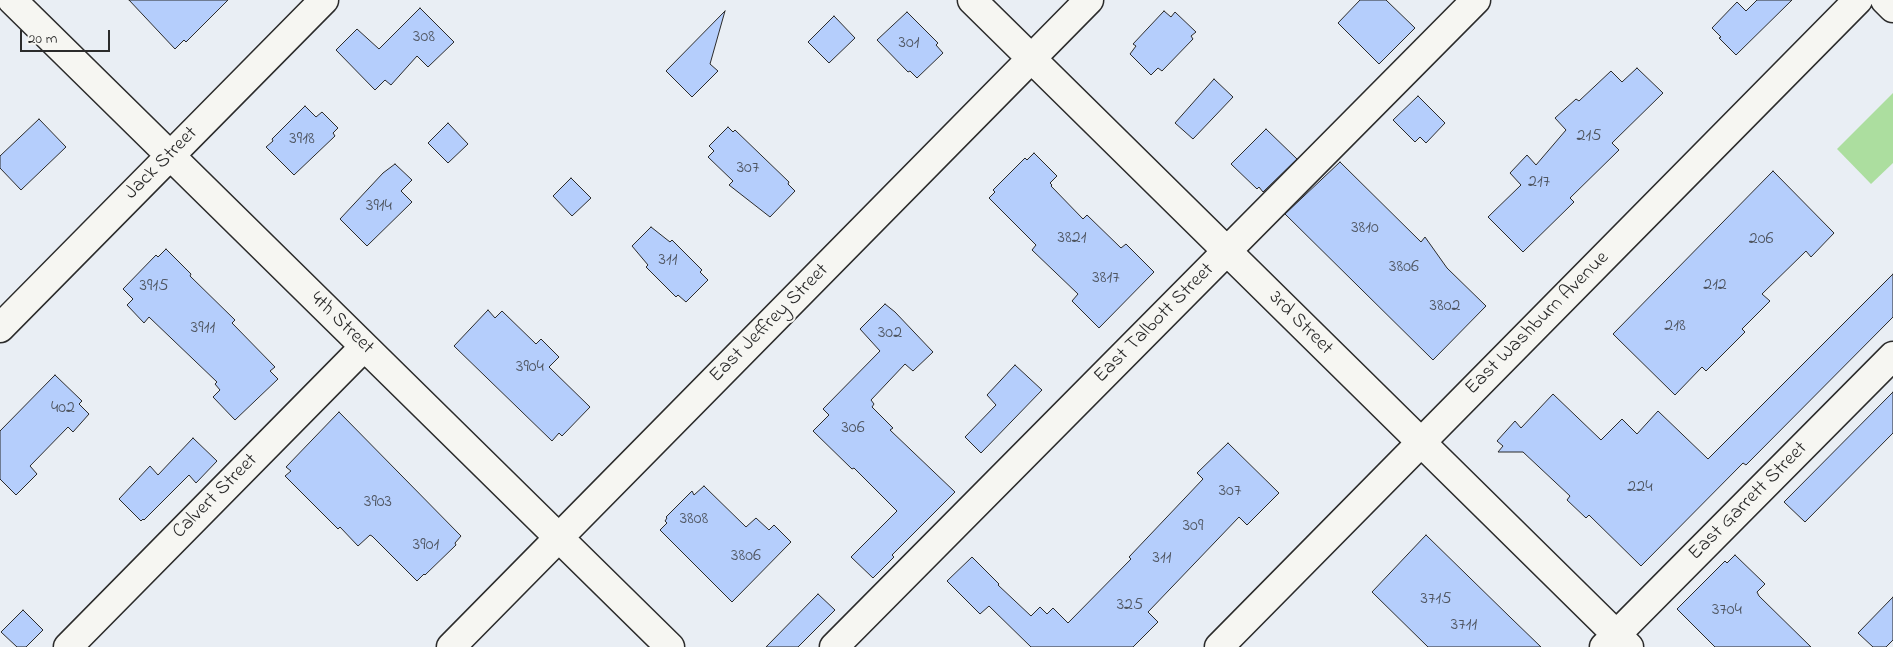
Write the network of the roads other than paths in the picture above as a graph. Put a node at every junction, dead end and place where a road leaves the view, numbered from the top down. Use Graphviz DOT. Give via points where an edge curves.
graph roads {
  1 [pos="12,0"];
  2 [pos="324,0"];
  3 [pos="972,0"];
  4 [pos="1089,0"];
  5 [pos="1476,0"];
  6 [pos="1858,0"];
  7 [pos="1885,0"];
  8 [pos="1893,8"];
  9 [pos="1031,58"];
  10 [pos="170,157"];
  11 [pos="1227,251"];
  12 [pos="0,328"];
  13 [pos="364,347"];
  14 [pos="1893,356"];
  15 [pos="1421,442"];
  16 [pos="558,538"];
  17 [pos="1616,643"];
  18 [pos="68,647"];
  19 [pos="451,647"];
  20 [pos="670,647"];
  21 [pos="834,647"];
  22 [pos="1219,647"];
  1 -- 10 [label="street, 4th Street"];
  2 -- 10 [label="street, Jack Street"];
  3 -- 9 [label="street, 3rd Street"];
  4 -- 9 [label="street, East Jeffrey Street"];
  5 -- 11 [label="street, East Talbott Street"];
  6 -- 15 [label="street, East Washburn Avenue"];
  7 -- 8 [label="street"];
  9 -- 11 [label="street, 3rd Street"];
  9 -- 16 [label="street, East Jeffrey Street"];
  10 -- 12 [label="street, Jack Street"];
  10 -- 13 [label="street, 4th Street"];
  11 -- 15 [label="street, 3rd Street"];
  11 -- 21 [label="street, East Talbott Street"];
  13 -- 16 [label="street, 4th Street"];
  13 -- 18 [label="street, Calvert Street"];
  14 -- 17 [label="street, East Garrett Street"];
  15 -- 17 [label="street, 3rd Street"];
  15 -- 22 [label="street, East Washburn Avenue"];
  16 -- 19 [label="street, East Jeffrey Street"];
  16 -- 20 [label="street, 4th Street"];
}
